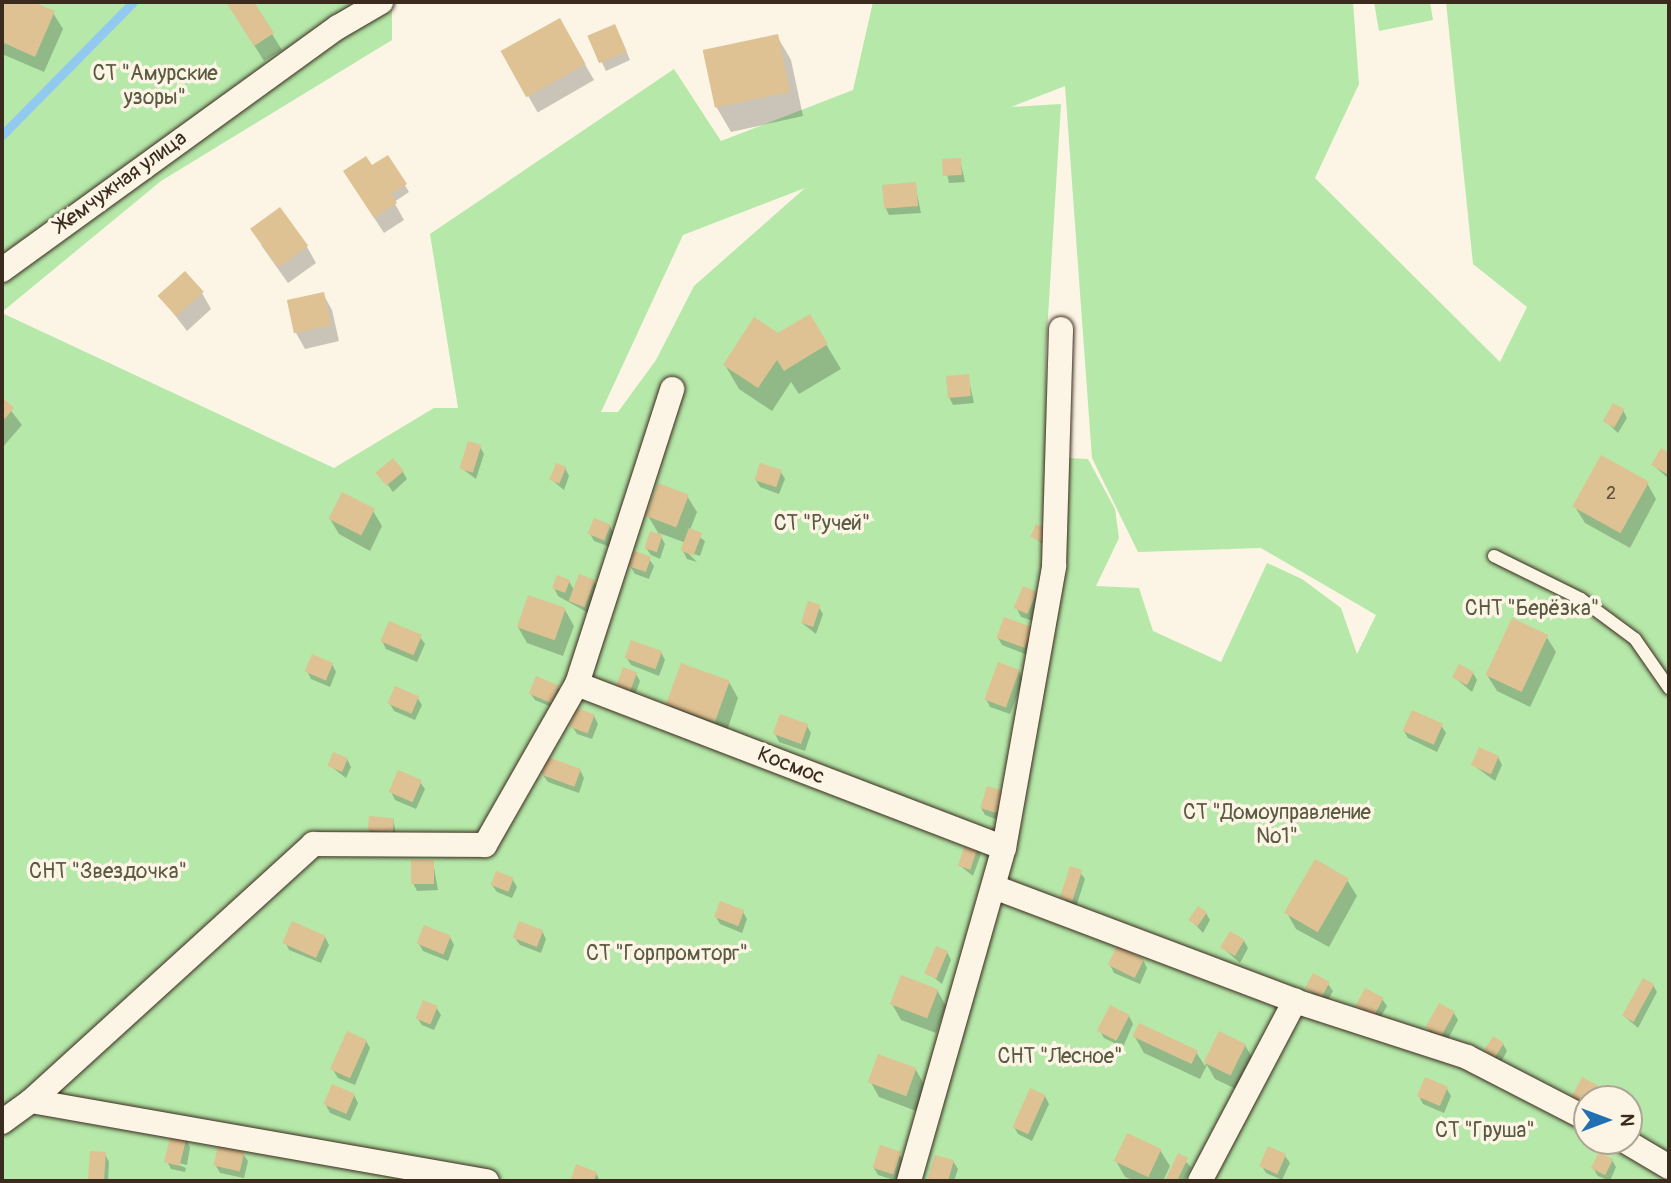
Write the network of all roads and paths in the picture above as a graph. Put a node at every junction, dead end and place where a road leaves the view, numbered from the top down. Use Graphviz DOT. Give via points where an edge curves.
graph roads {
  1 [pos="381,2"];
  2 [pos="2,270"];
  3 [pos="1061,329"];
  4 [pos="671,388"];
  5 [pos="1494,556"];
  6 [pos="577,684"];
  7 [pos="1669,688"];
  8 [pos="1004,848"];
  9 [pos="994,887"];
  10 [pos="1295,1001"];
  11 [pos="31,1101"];
  12 [pos="1573,1112"];
  13 [pos="2,1122"];
  14 [pos="1643,1152"];
  15 [pos="1669,1167"];
  16 [pos="487,1181"];
  17 [pos="909,1181"];
  18 [pos="1200,1181"];
  1 -- 2 [label="street, Жемчужная улица" via="338,27"];
  3 -- 8 [label="street" via="1054,566"];
  4 -- 6 [label="street"];
  5 -- 7 [label="lane" via="1581,599 1635,639"];
  6 -- 8 [label="street, Космос"];
  6 -- 11 [label="street" via="485,845 313,844"];
  8 -- 9 [label="street"];
  9 -- 10 [label="street"];
  9 -- 17 [label="street"];
  10 -- 12 [label="street" via="1466,1057"];
  10 -- 18 [label="street"];
  11 -- 13 [label="street"];
  11 -- 16 [label="street"];
  14 -- 15 [label="street"];
}
